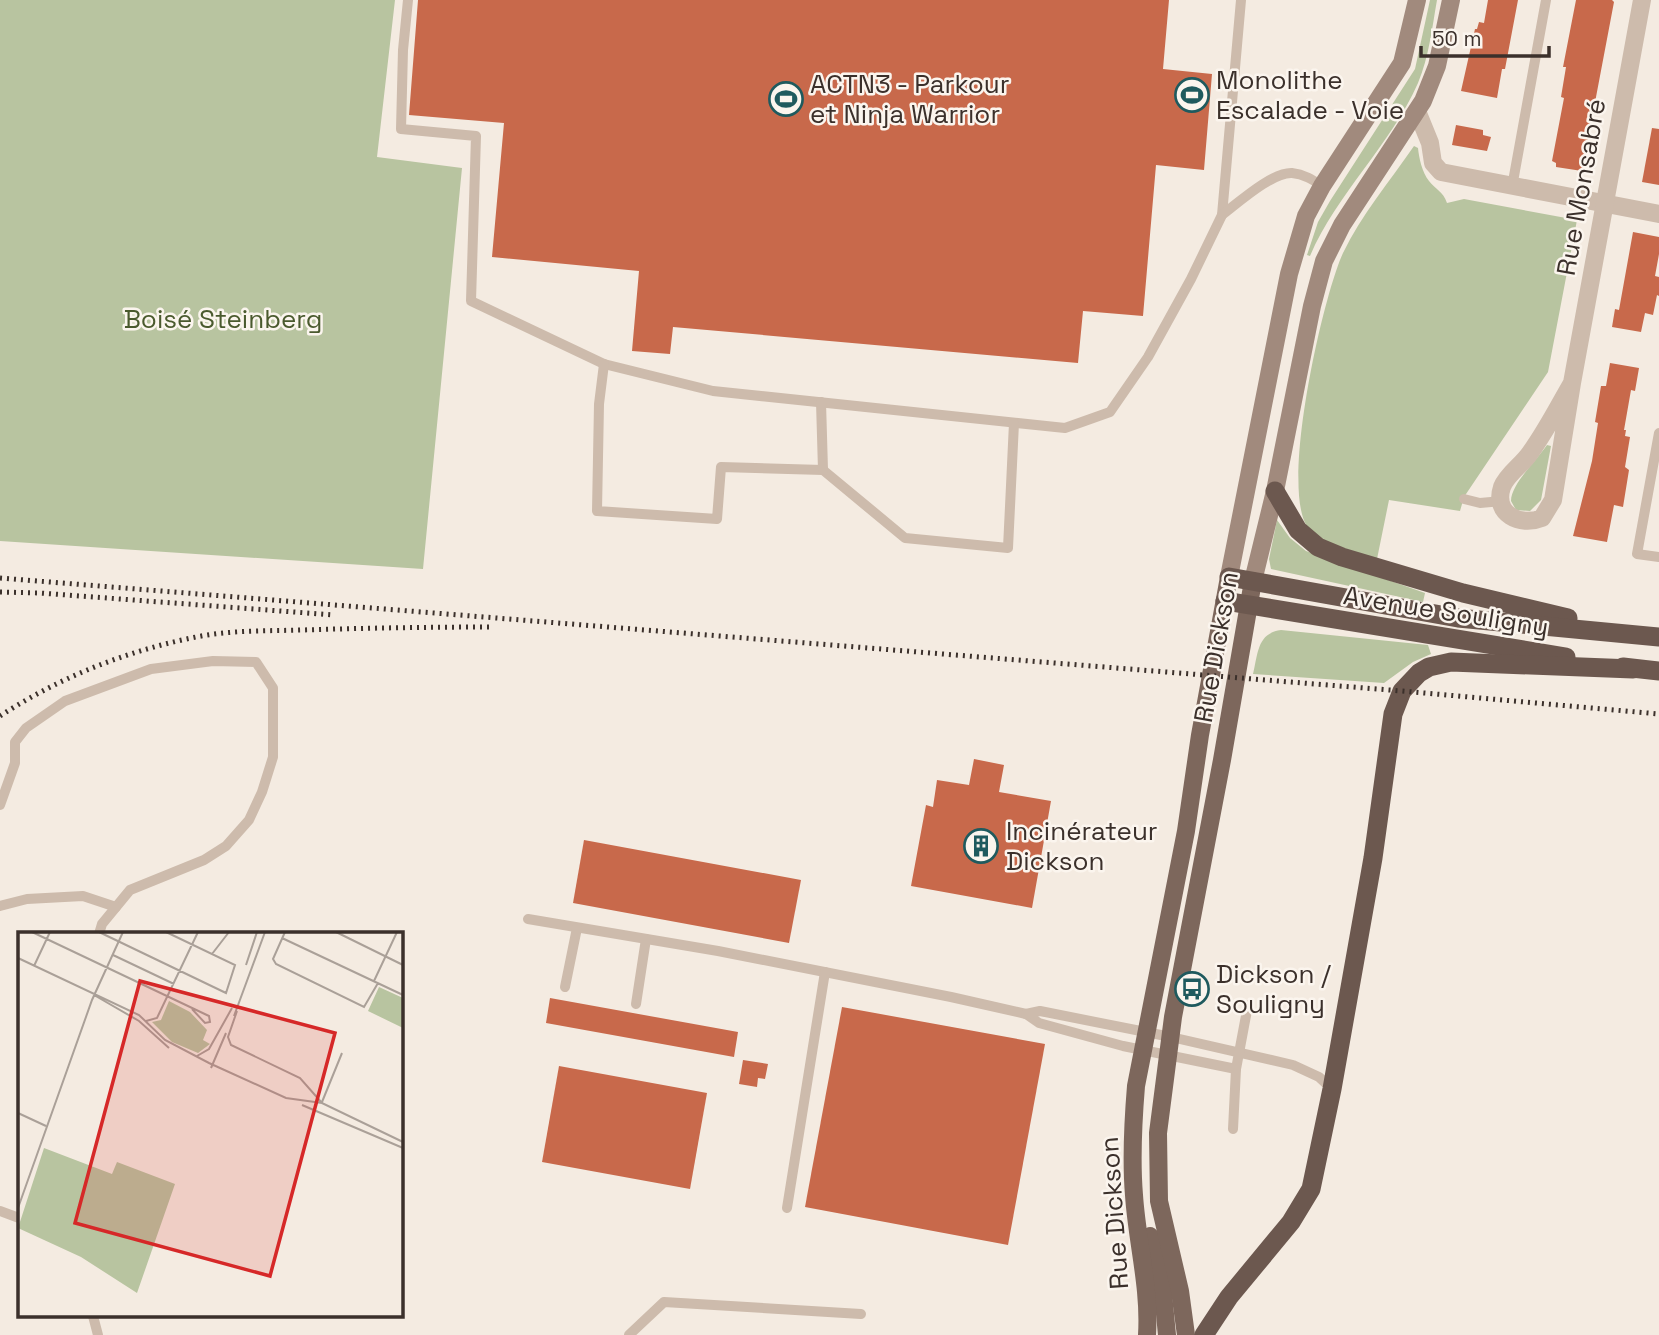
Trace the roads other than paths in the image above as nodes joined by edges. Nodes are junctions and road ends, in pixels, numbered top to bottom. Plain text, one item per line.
1 (408, 0) edge
2 (1241, 0) edge
3 (1417, 0) edge
4 (1451, 0) edge
5 (1546, 0) edge
6 (1643, 0) edge
7 (1418, 111) junction
8 (1322, 186) junction
9 (1513, 187) junction
10 (1605, 204) junction
11 (1659, 214) edge
12 (1222, 215) junction
13 (604, 364) junction
14 (1572, 383) junction
15 (821, 402) junction
16 (1014, 423) junction
17 (1659, 433) edge
18 (822, 470) junction
19 (1275, 491) junction
20 (1464, 499) dead end
21 (1502, 501) junction
22 (1659, 557) edge
23 (1229, 577) junction
24 (1253, 581) junction
25 (1225, 601) junction
26 (1249, 605) junction
27 (1651, 637) edge
28 (1633, 669) junction
29 (1659, 671) edge
30 (0, 805) edge
31 (0, 906) edge
32 (116, 907) junction
33 (528, 919) dead end
34 (577, 928) junction
35 (100, 932) edge
36 (646, 939) junction
37 (825, 972) junction
38 (565, 987) dead end
39 (636, 1004) dead end
40 (1248, 1005) dead end
41 (1026, 1014) junction
42 (1145, 1041) junction
43 (1170, 1046) junction
44 (1238, 1052) junction
45 (1236, 1069) junction
46 (1332, 1089) junction
47 (1233, 1129) dead end
48 (1133, 1168) junction
49 (787, 1208) dead end
50 (0, 1210) edge
51 (18, 1218) edge
52 (861, 1314) dead end
53 (94, 1318) edge
54 (98, 1335) edge
55 (628, 1335) edge
56 (1147, 1335) edge
57 (1167, 1335) edge
58 (1186, 1335) edge
59 (1204, 1335) edge

1 - 13 lane
2 - 12 lane
3 - 8 main road, Rue Dickson
4 - 7 main road, Rue Dickson
5 - 9 lane
6 - 10 street, Rue Monsabré
7 - 9 street
7 - 19 main road, Rue Dickson
8 - 12 lane
8 - 23 main road, Rue Dickson
9 - 10 street
10 - 11 street
10 - 14 street, Rue Monsabré
12 - 16 lane
13 - 15 lane
13 - 18 lane
14 - 21 street, Rue Monsabré
14 - 21 street, Rue Monsabré
15 - 16 lane
15 - 18 lane
16 - 18 lane
17 - 22 lane
19 - 24 main road, Rue Dickson
19 - 27 highway
20 - 21 lane
23 - 24 highway, Avenue Souligny
23 - 25 main road, Rue Dickson
24 - 26 main road, Rue Dickson
24 - 27 highway, Avenue Souligny
25 - 26 highway, Avenue Souligny
25 - 42 main road, Rue Dickson
26 - 28 highway, Avenue Souligny
26 - 43 main road, Rue Dickson
28 - 29 highway, Avenue Souligny
28 - 46 highway
30 - 32 lane
31 - 32 lane
32 - 35 lane
33 - 34 lane
34 - 36 lane
34 - 38 lane
36 - 37 lane
36 - 39 lane
37 - 41 lane
37 - 49 lane
40 - 44 lane
41 - 42 lane
41 - 42 lane
42 - 43 lane
42 - 43 lane
42 - 48 main road, Rue Dickson
43 - 44 lane
43 - 45 lane
43 - 58 main road, Rue Dickson
44 - 45 lane
44 - 46 lane
45 - 47 lane
46 - 59 highway
48 - 56 main road, Rue Dickson
48 - 57 main road
50 - 51 lane
52 - 55 lane
53 - 54 lane

